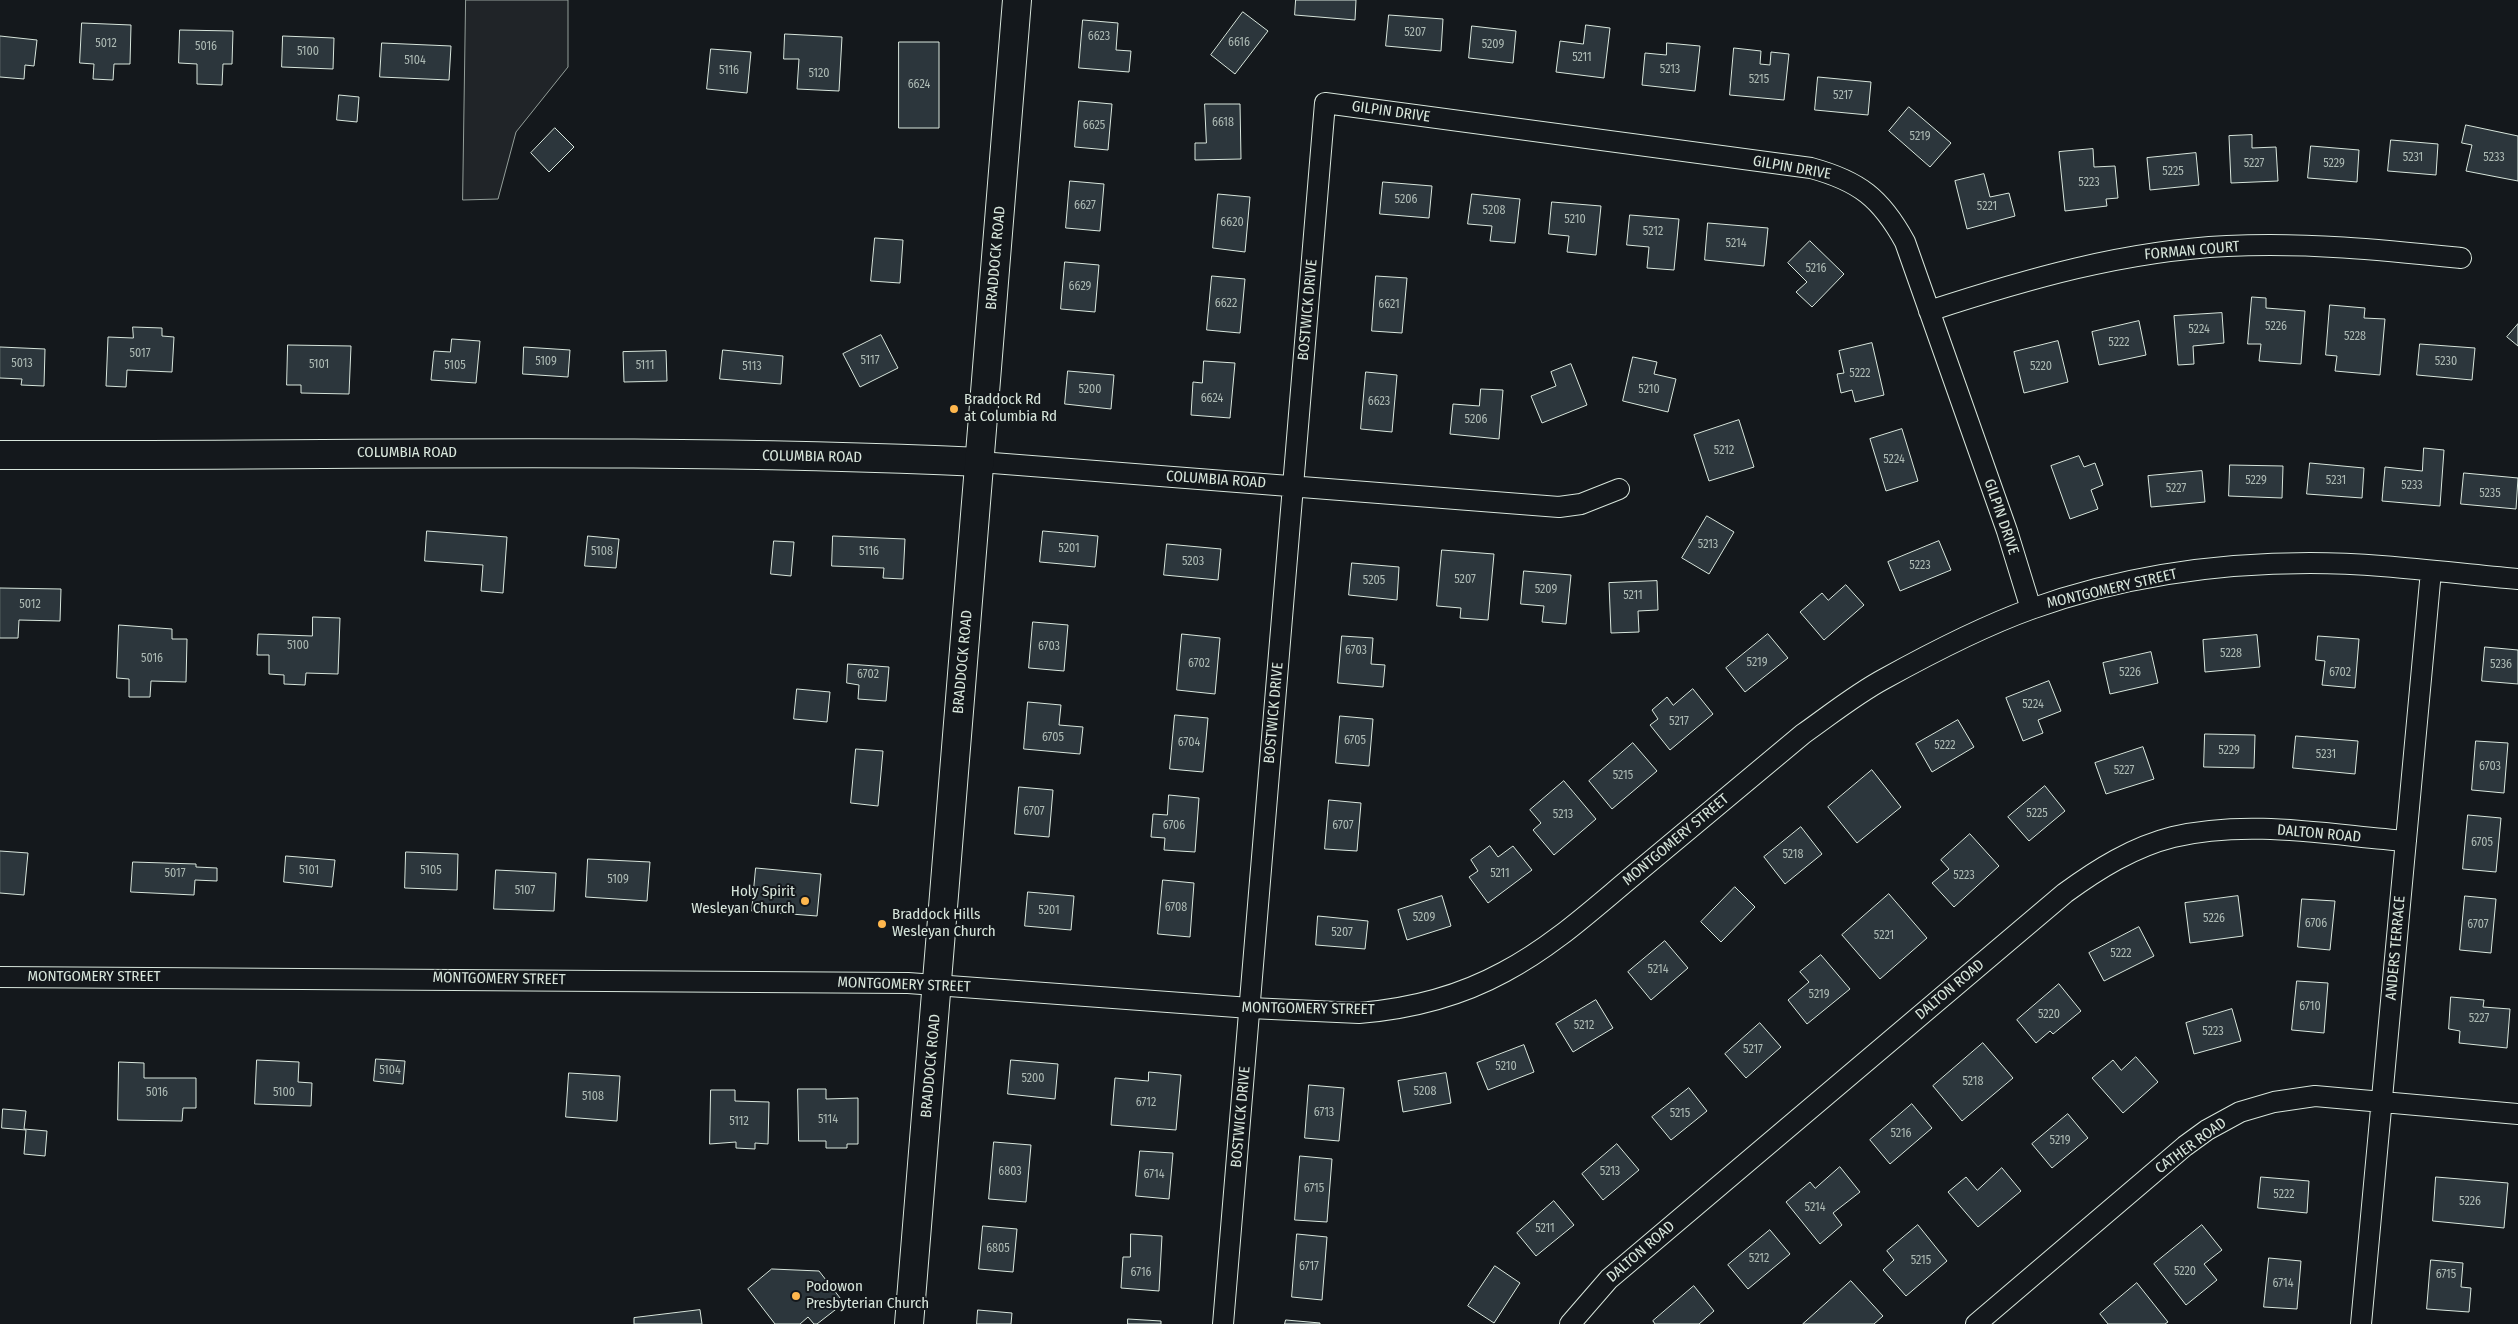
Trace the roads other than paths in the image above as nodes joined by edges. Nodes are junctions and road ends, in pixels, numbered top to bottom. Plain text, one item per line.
1 (1017, 0) edge
2 (1325, 103) joint
3 (2461, 258) dead end
4 (1929, 311) junction
5 (0, 455) edge
6 (980, 462) junction
7 (1293, 485) junction
8 (1619, 488) dead end
9 (2431, 571) junction
10 (2518, 579) edge
11 (2031, 609) junction
12 (2406, 841) junction
13 (0, 977) edge
14 (937, 984) junction
15 (1250, 1008) junction
16 (2382, 1102) junction
17 (2518, 1114) edge
18 (909, 1324) edge
19 (1223, 1324) edge
20 (1570, 1324) edge
21 (1976, 1324) edge
22 (2361, 1324) edge

1 - 6 main road, BRADDOCK ROAD
2 - 4 street, GILPIN DRIVE
2 - 7 street, BOSTWICK DRIVE
3 - 4 street, FORMAN COURT
4 - 11 street, GILPIN DRIVE
5 - 6 main road, COLUMBIA ROAD
6 - 7 street, COLUMBIA ROAD
6 - 14 main road, BRADDOCK ROAD
7 - 8 street, COLUMBIA ROAD
7 - 15 street, BOSTWICK DRIVE
9 - 10 street, MONTGOMERY STREET
9 - 11 street, MONTGOMERY STREET
9 - 12 street, ANDERS TERRACE
11 - 15 street, MONTGOMERY STREET
12 - 16 street, ANDERS TERRACE
12 - 20 street, DALTON ROAD
13 - 14 street, MONTGOMERY STREET
14 - 15 street, MONTGOMERY STREET
14 - 18 main road, BRADDOCK ROAD
15 - 19 street, BOSTWICK DRIVE
16 - 17 street, CATHER ROAD
16 - 21 street, CATHER ROAD
16 - 22 street, ANDERS TERRACE

